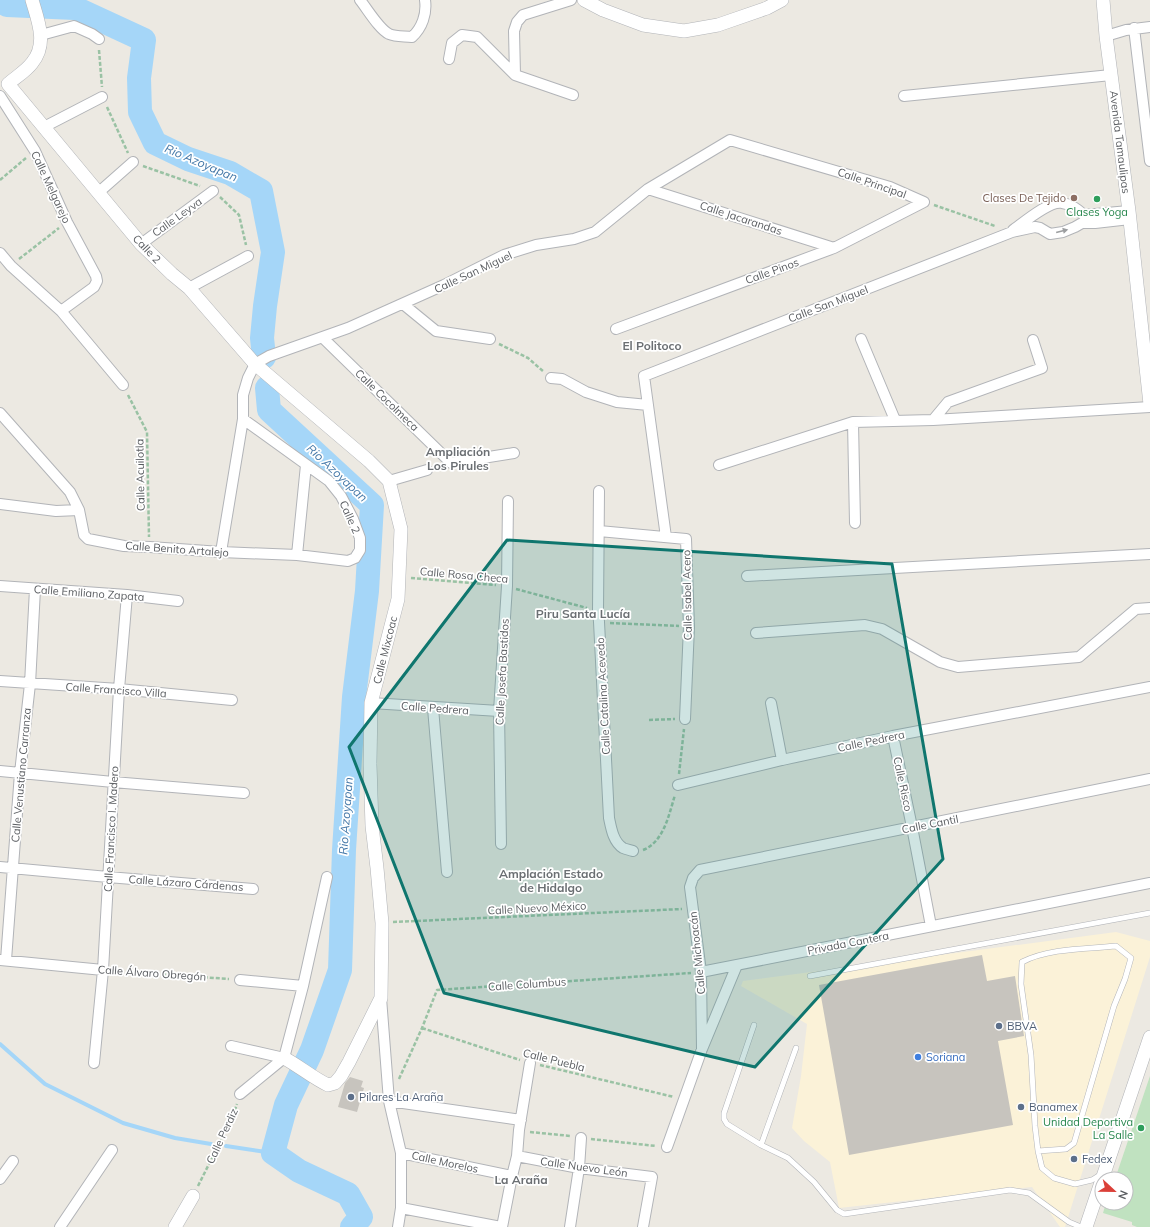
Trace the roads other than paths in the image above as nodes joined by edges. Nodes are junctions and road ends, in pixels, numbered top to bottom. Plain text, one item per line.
1 (32, 0) edge
2 (360, 0) edge
3 (571, 0) edge
4 (584, 0) edge
5 (782, 0) edge
6 (1103, 0) edge
7 (425, 4) edge
8 (1150, 27) edge
9 (1134, 28) junction
10 (40, 30) junction
11 (1106, 36) junction
12 (99, 39) road end
13 (449, 59) dead end
14 (515, 75) junction
15 (1111, 75) junction
16 (4, 87) edge
17 (573, 95) dead end
18 (0, 96) edge
19 (904, 96) dead end
20 (102, 97) road end
21 (44, 127) junction
22 (730, 140) joint
23 (1150, 161) edge
24 (133, 162) road end
25 (648, 189) junction
26 (213, 191) road end
27 (99, 192) junction
28 (924, 202) joint
29 (1041, 209) junction
30 (1129, 215) junction
31 (1083, 219) junction
32 (1040, 228) junction
33 (1012, 232) junction
34 (141, 244) junction
35 (834, 248) junction
36 (0, 253) edge
37 (248, 256) road end
38 (189, 288) junction
39 (403, 304) junction
40 (62, 311) junction
41 (616, 329) dead end
42 (322, 337) junction
43 (490, 339) road end
44 (861, 339) dead end
45 (1033, 340) dead end
46 (256, 364) junction
47 (551, 378) road end
48 (123, 385) road end
49 (1150, 404) edge
50 (648, 405) junction
51 (1150, 407) edge
52 (0, 413) edge
53 (243, 419) junction
54 (894, 420) junction
55 (933, 420) junction
56 (853, 422) junction
57 (514, 453) dead end
58 (306, 465) junction
59 (719, 465) dead end
60 (428, 470) dead end
61 (389, 481) junction
62 (599, 491) dead end
63 (508, 500) dead end
64 (0, 504) edge
65 (79, 510) junction
66 (855, 523) dead end
67 (599, 531) junction
68 (666, 537) junction
69 (221, 552) junction
70 (1150, 554) edge
71 (297, 555) junction
72 (348, 561) joint
73 (747, 576) dead end
74 (0, 586) edge
75 (35, 589) junction
76 (127, 596) junction
77 (178, 601) dead end
78 (1150, 608) edge
79 (756, 633) dead end
80 (0, 681) edge
81 (30, 684) junction
82 (1150, 687) edge
83 (119, 689) junction
84 (232, 700) dead end
85 (371, 703) junction
86 (771, 703) dead end
87 (433, 708) junction
88 (499, 712) junction
89 (685, 718) road end
90 (893, 736) junction
91 (782, 760) junction
92 (0, 771) edge
93 (20, 773) junction
94 (1150, 779) edge
95 (113, 782) junction
96 (678, 785) road end
97 (244, 793) dead end
98 (912, 827) junction
99 (501, 844) dead end
100 (633, 851) road end
101 (0, 867) edge
102 (710, 867) joint
103 (13, 868) junction
104 (447, 872) dead end
105 (108, 877) junction
106 (327, 877) dead end
107 (1150, 883) edge
108 (253, 889) dead end
109 (1150, 913) edge
110 (931, 926) junction
111 (3, 960) edge
112 (737, 965) junction
113 (103, 970) junction
114 (701, 972) junction
115 (810, 976) dead end
116 (240, 980) road end
117 (303, 986) junction
118 (381, 998) junction
119 (754, 1025) dead end
120 (1150, 1037) edge
121 (231, 1046) dead end
122 (702, 1048) junction
123 (796, 1048) dead end
124 (284, 1058) junction
125 (94, 1063) dead end
126 (530, 1063) road end
127 (240, 1094) road end
128 (390, 1101) junction
129 (521, 1120) junction
130 (580, 1138) dead end
131 (761, 1145) junction
132 (667, 1147) dead end
133 (112, 1150) dead end
134 (1038, 1151) junction
135 (401, 1153) junction
136 (517, 1156) junction
137 (13, 1161) dead end
138 (579, 1168) junction
139 (1104, 1171) edge
140 (512, 1176) junction
141 (0, 1179) edge
142 (1094, 1179) edge
143 (194, 1196) road end
144 (1094, 1202) edge
145 (401, 1208) junction
146 (60, 1227) edge
147 (175, 1227) edge
148 (398, 1227) edge
149 (501, 1227) edge
150 (570, 1227) edge
151 (643, 1227) edge
152 (1081, 1227) edge
153 (1086, 1227) edge

1 - 10 street
2 - 7 street
3 - 14 street
4 - 5 street
6 - 11 street, Avenida Tamaulipas
8 - 9 street
9 - 11 street
9 - 23 street
10 - 12 street
10 - 16 street
11 - 15 street, Avenida Tamaulipas
13 - 14 street
14 - 17 street
15 - 19 street
15 - 30 street, Avenida Tamaulipas
16 - 21 street, Calle 2
18 - 40 street, Calle Melgarejo
20 - 21 street
21 - 27 street, Calle 2
22 - 25 street, Calle San Miguel
22 - 28 street, Calle Principal
24 - 27 street
25 - 35 street, Calle Jacarandas
25 - 39 street, Calle San Miguel
26 - 34 street, Calle Leyva
27 - 34 street, Calle 2
28 - 35 street, Calle Pinos
29 - 31 street, Calle San Miguel
29 - 32 street
29 - 33 street, Calle San Miguel
30 - 31 street, Calle San Miguel
30 - 49 street, Avenida Tamaulipas
32 -> 31 street, Calle San Miguel
32 - 33 street, Calle San Miguel
33 - 50 street, Calle San Miguel
34 - 38 street, Calle 2
35 - 41 street, Calle Pinos
36 - 40 street
37 - 38 street
38 - 46 street, Calle 2
39 - 42 street, Calle San Miguel
39 - 43 street
40 - 48 street
42 - 46 street, Calle San Miguel
42 - 57 street, Calle Cocolmeca
44 - 54 street
45 - 55 street
46 - 53 street
46 - 61 street
47 - 50 street
50 - 68 street
51 - 55 street
52 - 65 street
53 - 58 street, Calle 2
53 - 69 street
54 - 55 street
54 - 56 street
56 - 59 street
56 - 66 street
58 - 71 street
58 - 72 street, Calle 2
60 - 61 street
61 - 85 street, Calle Mixcoac
62 - 67 street, Calle Catalina Acevedo
63 - 88 street, Calle Josefa Bastidos
64 - 65 street
65 - 69 street, Calle Benito Artalejo
67 - 68 street
67 - 100 street, Calle Catalina Acevedo
68 - 89 street, Calle Isabel Acero
69 - 71 street, Calle Benito Artalejo
70 - 73 street
71 - 72 street, Calle Benito Artalejo
74 - 75 street, Calle Emiliano Zapata
75 - 76 street, Calle Emiliano Zapata
75 - 81 street, Calle Venustiano Carranza
76 - 77 street, Calle Emiliano Zapata
76 - 83 street, Calle Francisco I. Madero
78 - 79 street
80 - 81 street, Calle Francisco Villa
81 - 83 street, Calle Francisco Villa
81 - 93 street, Calle Venustiano Carranza
82 - 90 street, Calle Pedrera
83 - 84 street, Calle Francisco Villa
83 - 95 street, Calle Francisco I. Madero
85 - 87 street, Calle Pedrera
85 - 118 street, Calle Mixcoac
86 - 91 street
87 - 88 street, Calle Pedrera
87 - 104 street
88 - 99 street, Calle Josefa Bastidos
90 - 91 street, Calle Pedrera
90 - 98 street, Calle Risco
91 - 96 street, Calle Pedrera
92 - 93 street
93 - 95 street
93 - 103 street, Calle Venustiano Carranza
94 - 98 street, Calle Cantil
95 - 97 street
95 - 105 street, Calle Francisco I. Madero
98 - 102 street, Calle Cantil
98 - 110 street, Calle Risco
101 - 103 street, Calle Lázaro Cárdenas
102 - 114 street, Calle Michoacán
103 - 105 street, Calle Lázaro Cárdenas
103 - 111 street, Calle Venustiano Carranza
105 - 108 street, Calle Lázaro Cárdenas
105 - 113 street, Calle Francisco I. Madero
106 - 117 street
107 - 110 street, Privada Cantera
109 - 115 lane
110 - 112 street, Privada Cantera
111 - 113 street, Calle Álvaro Obregón
112 - 114 street
112 - 122 street
113 - 125 street, Calle Francisco I. Madero
114 - 122 street, Calle Michoacán
116 - 117 street
117 - 124 street
118 - 124 street
118 - 128 street
119 - 131 lane
120 - 139 street
121 - 124 street
122 - 132 street
123 - 131 lane
124 - 127 street, Calle Perdiz
126 - 129 street
128 - 129 street
128 - 135 street
129 - 136 street
130 - 138 street
131 - 152 lane
133 - 146 street
134 - 134 lane
134 - 142 lane
135 - 140 street, Calle Morelos
135 - 145 street
136 - 138 street, Calle Nuevo León
136 - 140 street
137 - 141 street
138 - 150 street
138 - 151 street, Calle Nuevo León
140 - 149 street
143 - 147 street
144 - 153 street
145 - 148 street
145 - 149 street

